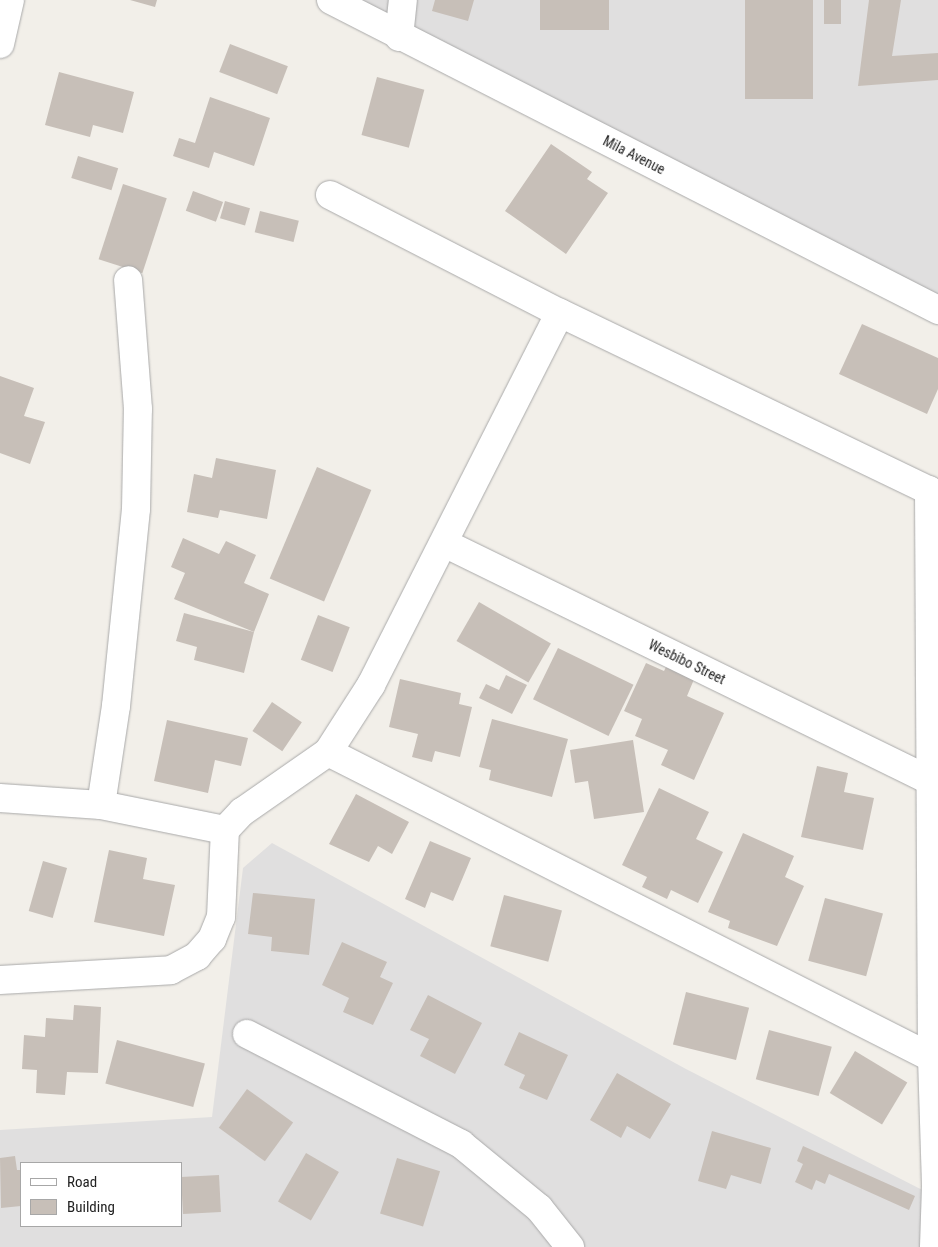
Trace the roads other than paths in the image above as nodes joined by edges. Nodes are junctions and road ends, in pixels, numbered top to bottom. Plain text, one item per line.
1 (10, 0) edge
2 (331, 0) edge
3 (403, 0) edge
4 (399, 37) junction
5 (0, 44) edge
6 (330, 195) dead end
7 (128, 280) dead end
8 (938, 310) edge
9 (560, 313) junction
10 (933, 493) edge
11 (444, 543) junction
12 (328, 752) junction
13 (929, 780) junction
14 (0, 798) edge
15 (100, 805) junction
16 (224, 830) junction
17 (934, 852) edge
18 (0, 980) edge
19 (247, 1034) dead end
20 (935, 1059) edge
21 (570, 1247) edge
22 (934, 1247) edge

1 - 5 street
2 - 4 street, Mila Avenue
3 - 4 street
4 - 8 street, Mila Avenue
6 - 9 street
7 - 15 street
9 - 10 street
9 - 11 street
10 - 13 street
11 - 12 street
11 - 13 street, Wesbibo Street
12 - 16 street
12 - 20 street
13 - 17 street
14 - 15 street
15 - 16 street
16 - 18 street
17 - 20 street
19 - 21 street
20 - 22 street

